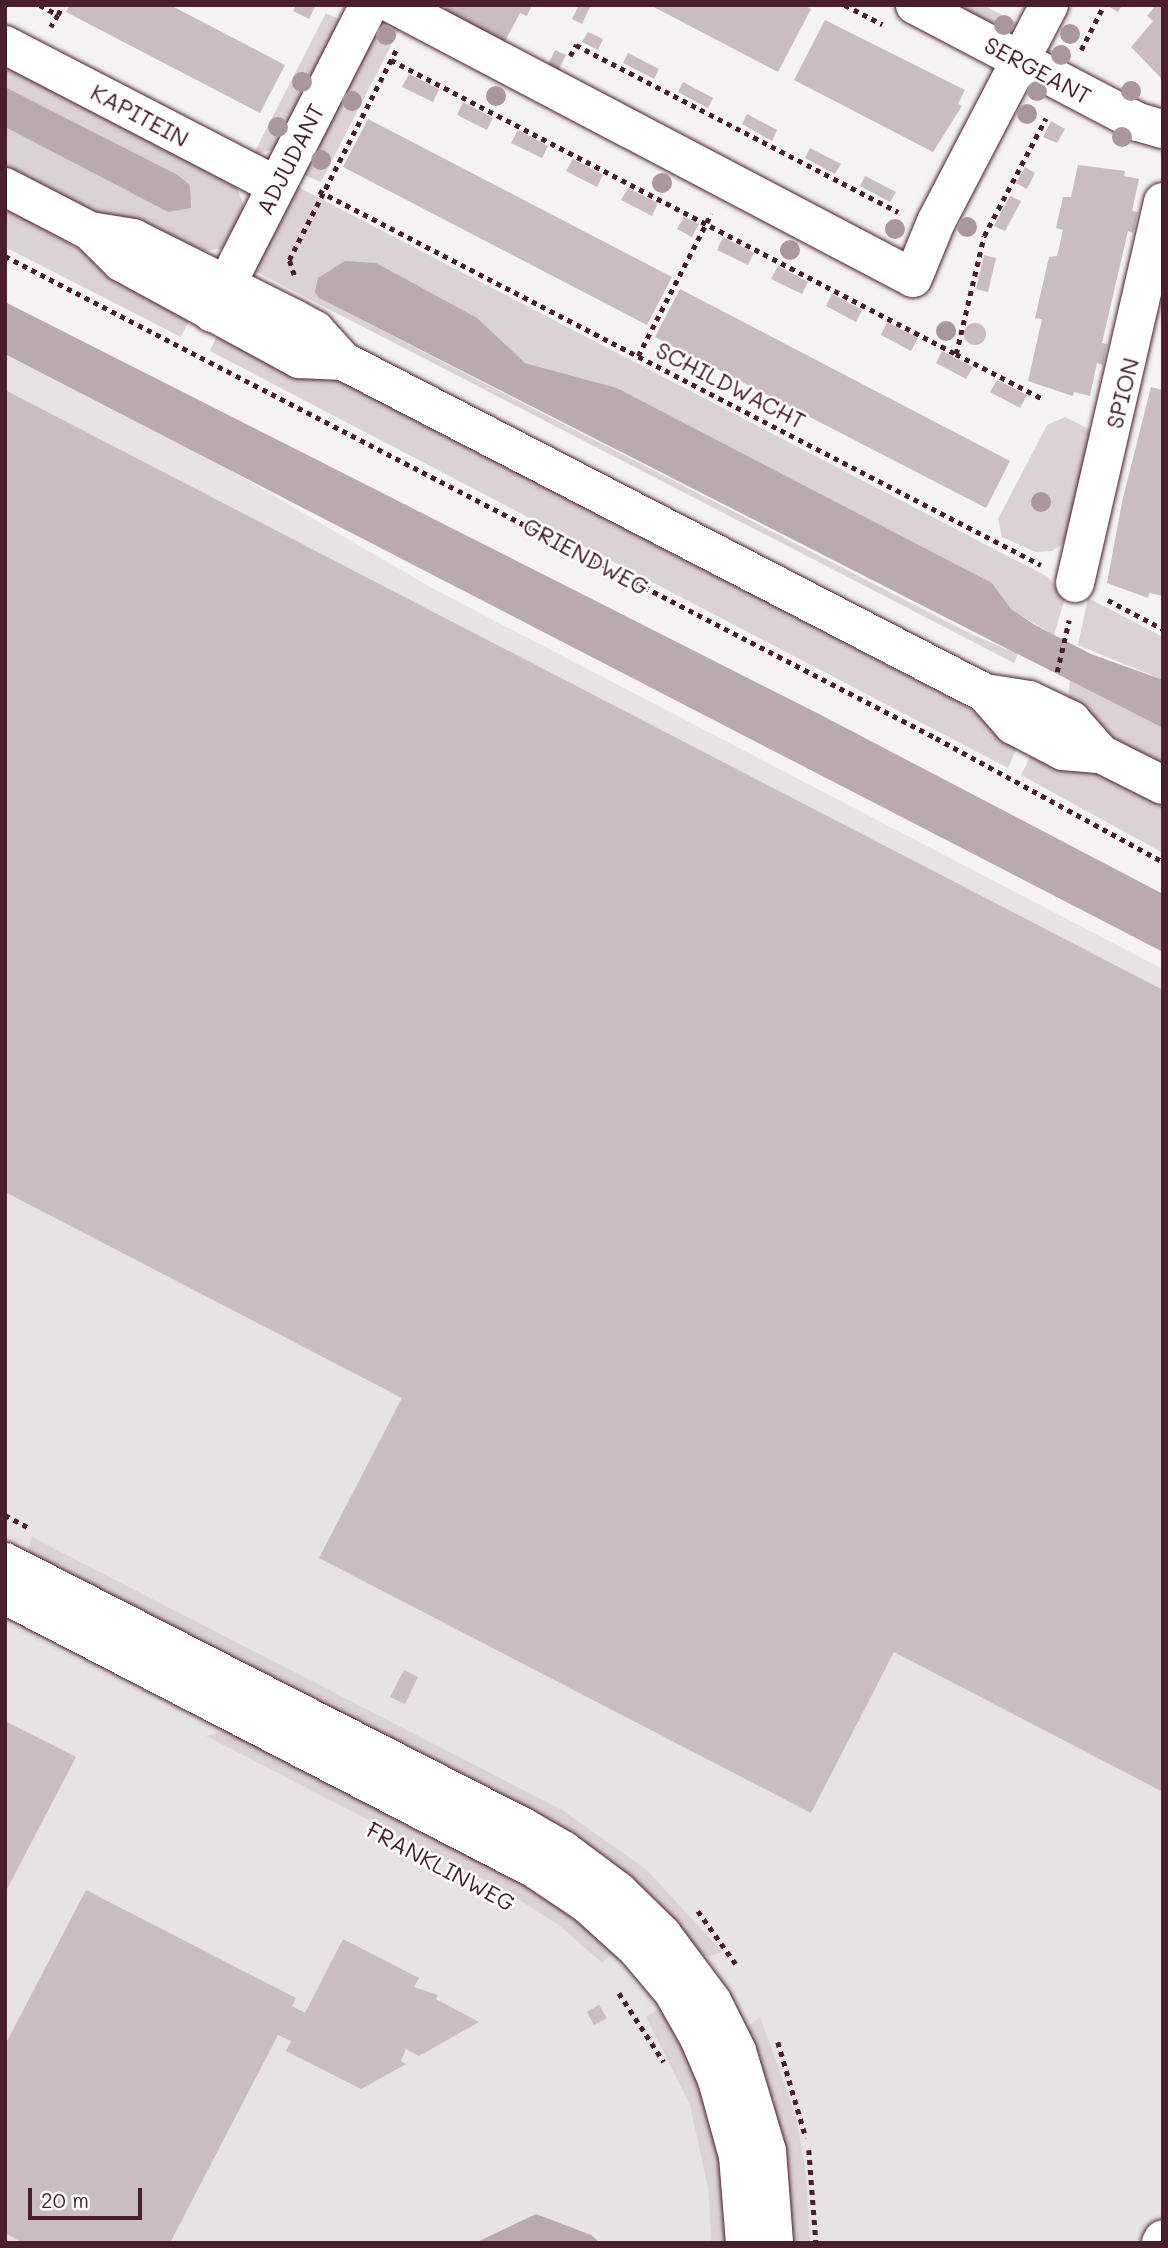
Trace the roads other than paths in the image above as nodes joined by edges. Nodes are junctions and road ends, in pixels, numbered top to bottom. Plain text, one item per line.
1 (915, 5) edge
2 (1049, 5) edge
3 (380, 8) edge
4 (5, 45) edge
5 (1020, 60) junction
6 (1163, 129) edge
7 (279, 179) junction
8 (5, 187) edge
9 (1163, 202) edge
10 (219, 298) junction
11 (1075, 583) road end
12 (1163, 785) edge
13 (5, 1562) edge
14 (5, 1595) edge
15 (195, 1677) junction
16 (745, 2243) edge
17 (774, 2243) edge

1 - 5 street, SERGEANT
2 - 5 street
3 - 5 street
3 - 7 street, ADJUDANT
4 - 7 street, KAPITEIN
5 - 6 street, SERGEANT
7 - 10 street, ADJUDANT
8 - 10 street
9 - 11 street, SPION
10 - 12 street
13 - 15 street, FRANKLINWEG
14 - 15 street, FRANKLINWEG
15 - 16 street, FRANKLINWEG
15 - 17 street, FRANKLINWEG

